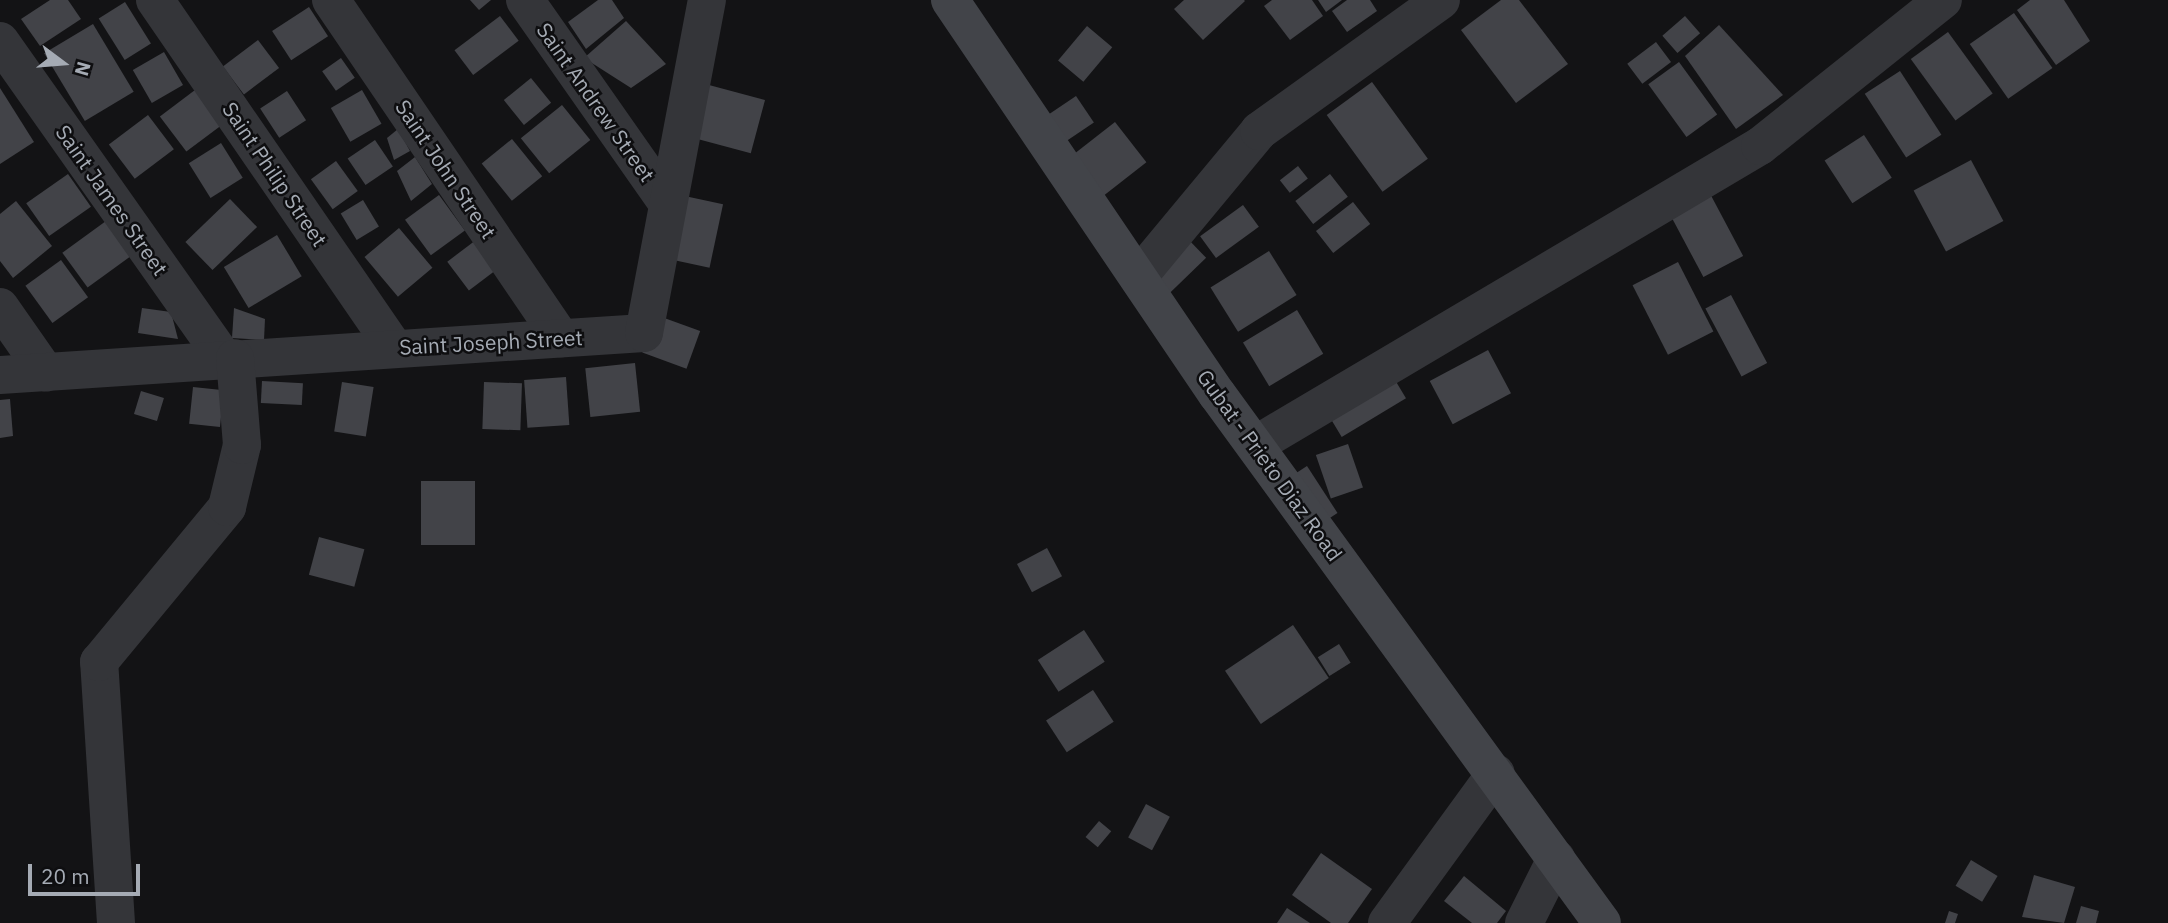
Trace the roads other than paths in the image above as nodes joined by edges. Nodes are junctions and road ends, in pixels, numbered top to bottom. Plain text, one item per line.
1 (155, 0) edge
2 (331, 0) edge
3 (525, 0) edge
4 (707, 0) edge
5 (950, 0) edge
6 (1441, 0) edge
7 (1943, 0) edge
8 (0, 41) edge
9 (668, 204) junction
10 (1138, 277) junction
11 (0, 307) edge
12 (561, 338) junction
13 (394, 348) junction
14 (230, 359) junction
15 (46, 373) junction
16 (0, 374) edge
17 (1255, 445) junction
18 (1496, 773) junction
19 (1556, 859) junction
20 (116, 923) edge
21 (1387, 923) edge
22 (1524, 923) edge
23 (1602, 923) edge

1 - 13 street, Saint Philip Street
2 - 12 street, Saint John Street
3 - 9 street, Saint Andrew Street
4 - 9 street, Saint Joseph Street
5 - 10 main road, Gubat - Prieto Diaz Road
6 - 10 street
7 - 17 street
8 - 14 street, Saint James Street
9 - 12 street, Saint Joseph Street
10 - 17 main road, Gubat - Prieto Diaz Road
11 - 15 street
12 - 13 street, Saint Joseph Street
13 - 14 street, Saint Joseph Street
14 - 15 street, Saint Joseph Street
14 - 20 street
15 - 16 street, Saint Joseph Street
17 - 18 main road, Gubat - Prieto Diaz Road
18 - 19 main road, Gubat - Prieto Diaz Road
18 - 21 street
19 - 22 street
19 - 23 main road, Gubat - Prieto Diaz Road

